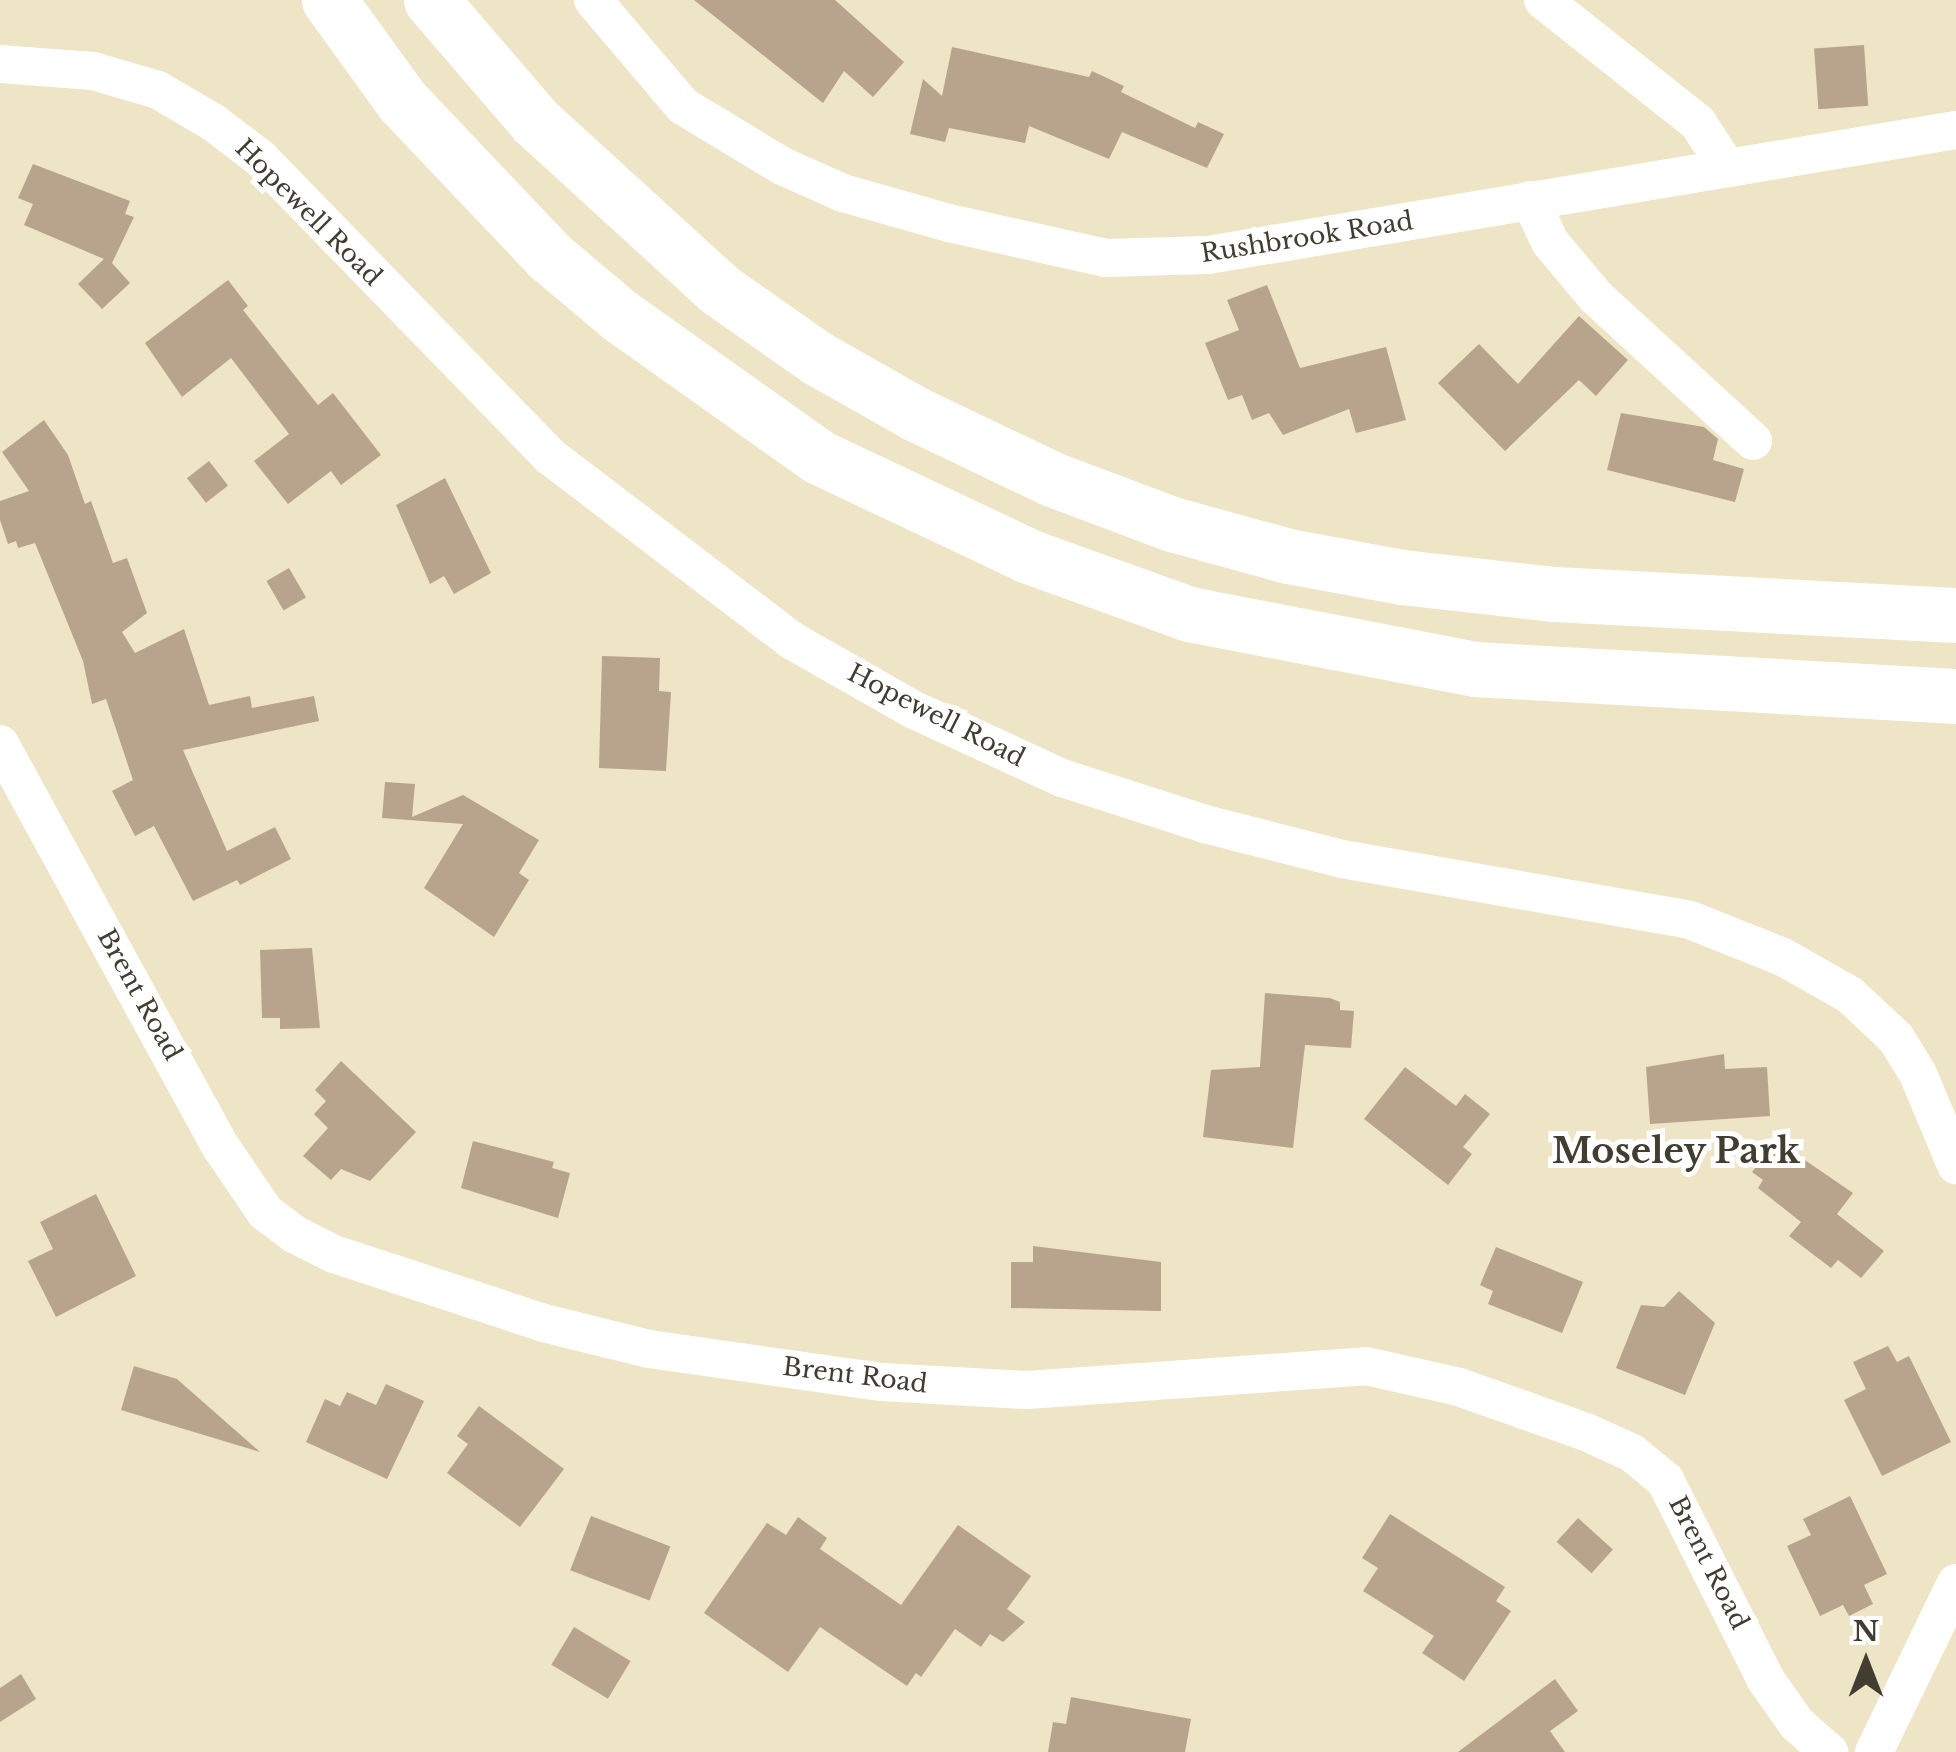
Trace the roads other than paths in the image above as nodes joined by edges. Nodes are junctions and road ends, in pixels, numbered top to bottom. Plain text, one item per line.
1 (328, 0) edge
2 (431, 0) edge
3 (593, 0) edge
4 (1542, 0) edge
5 (0, 64) edge
6 (1956, 130) edge
7 (1725, 165) junction
8 (1530, 200) junction
9 (1752, 441) dead end
10 (1956, 615) edge
11 (1854, 691) junction
12 (1956, 696) edge
13 (1956, 732) edge
14 (0, 744) edge
15 (1956, 1165) edge
16 (1956, 1583) edge
17 (1829, 1752) edge
18 (1874, 1752) edge

1 - 11 highway
2 - 10 highway
3 - 8 street, Rushbrook Road
4 - 7 street
5 - 15 street, Hopewell Road
6 - 7 street, Rushbrook Road
7 - 8 street, Rushbrook Road
8 - 9 street
11 - 12 highway
11 - 13 highway
14 - 17 street, Brent Road
16 - 18 street

